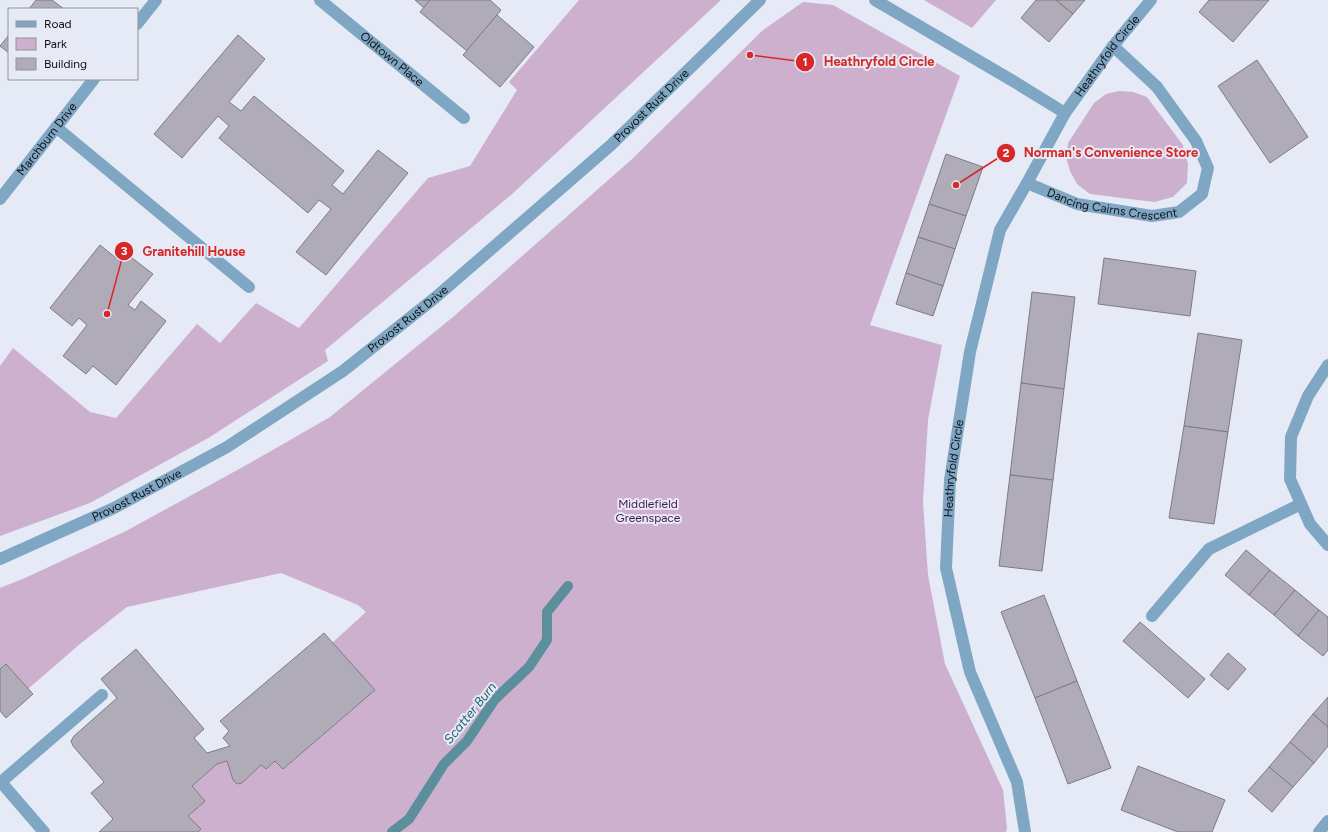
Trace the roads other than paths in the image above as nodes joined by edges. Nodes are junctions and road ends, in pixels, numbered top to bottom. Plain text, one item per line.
1 (156, 0) edge
2 (320, 0) edge
3 (760, 0) edge
4 (875, 0) edge
5 (1150, 0) edge
6 (138, 23) edge
7 (1113, 46) junction
8 (93, 80) edge
9 (1065, 113) junction
10 (464, 118) dead end
11 (56, 128) junction
12 (1027, 183) junction
13 (0, 199) edge
14 (249, 287) dead end
15 (1328, 365) edge
16 (1301, 504) junction
17 (1328, 545) edge
18 (0, 559) edge
19 (1152, 616) dead end
20 (102, 696) dead end
21 (0, 781) edge
22 (1328, 821) edge
23 (1026, 831) edge
24 (44, 832) edge
25 (1318, 832) edge

1 - 6 street
2 - 10 street, Oldtown Place
3 - 18 street, Provost Rust Drive
4 - 9 street
5 - 7 street, Heathryfold Circle
7 - 9 street, Heathryfold Circle
7 - 12 street, Dancing Cairns Crescent
8 - 11 street, Marchburn Drive
9 - 12 street, Heathryfold Circle
11 - 13 street, Marchburn Drive
11 - 14 street
12 - 23 street, Heathryfold Circle
15 - 16 street
16 - 17 street
16 - 19 street
20 - 21 street
21 - 24 street
22 - 25 street

